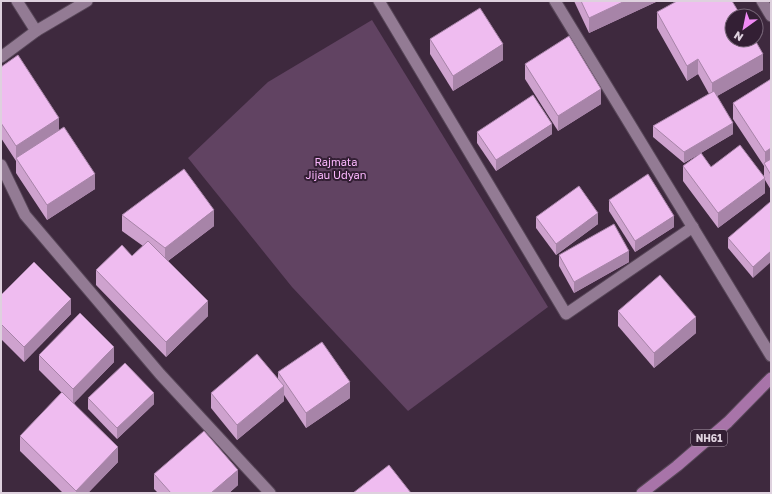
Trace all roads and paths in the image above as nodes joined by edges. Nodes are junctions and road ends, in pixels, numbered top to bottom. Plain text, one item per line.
1 (17, 1) edge
2 (87, 1) edge
3 (379, 1) edge
4 (555, 1) edge
5 (762, 1) edge
6 (771, 16) edge
7 (36, 31) junction
8 (1, 57) edge
9 (1, 165) edge
10 (693, 227) junction
11 (771, 356) edge
12 (771, 378) edge
13 (270, 493) edge
14 (642, 493) edge

1 - 7 street
2 - 7 street
3 - 10 street
4 - 10 street
5 - 6 street
7 - 8 street
9 - 13 street
10 - 11 street
12 - 14 highway, NH61

